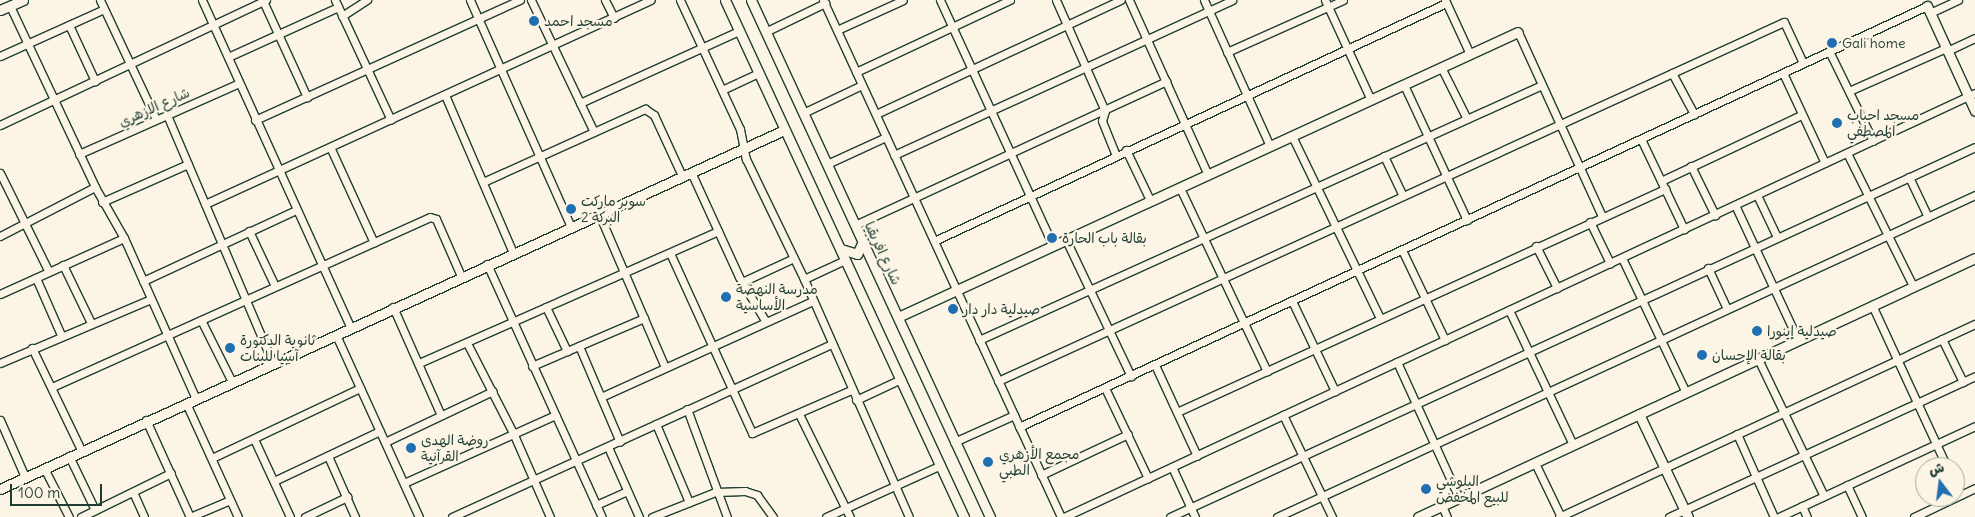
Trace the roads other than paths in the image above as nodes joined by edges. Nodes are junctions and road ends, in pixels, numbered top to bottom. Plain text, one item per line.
1 (23, 0) edge
2 (100, 0) edge
3 (202, 0) edge
4 (367, 0) edge
5 (470, 0) edge
6 (520, 0) edge
7 (531, 0) edge
8 (605, 0) edge
9 (651, 0) edge
10 (680, 0) edge
11 (725, 0) edge
12 (751, 0) edge
13 (940, 0) edge
14 (1010, 0) edge
15 (1056, 0) edge
16 (1121, 0) edge
17 (1129, 0) edge
18 (1204, 0) edge
19 (1232, 0) edge
20 (1343, 0) edge
21 (1958, 0) edge
22 (265, 1) edge
23 (899, 1) edge
24 (1445, 1) edge
25 (824, 2) edge
26 (1327, 3) edge
27 (336, 4) edge
28 (3, 7) edge
29 (104, 9) junction
30 (1928, 10) junction
31 (1209, 11) junction
32 (342, 16) junction
33 (614, 18) junction
34 (478, 19) junction
35 (214, 24) junction
36 (69, 25) junction
37 (1067, 25) junction
38 (952, 27) junction
39 (837, 30) junction
40 (739, 32) junction
41 (765, 32) junction
42 (1518, 32) joint
43 (279, 34) junction
44 (1975, 38) edge
45 (1147, 40) junction
46 (27, 44) junction
47 (552, 47) junction
48 (701, 48) junction
49 (1347, 48) junction
50 (1947, 49) junction
51 (1829, 51) junction
52 (1227, 52) junction
53 (1470, 54) junction
54 (0, 56) edge
55 (228, 57) junction
56 (1803, 63) junction
57 (130, 64) junction
58 (1086, 68) junction
59 (1441, 68) junction
60 (368, 69) junction
61 (503, 69) junction
62 (972, 70) junction
63 (856, 72) junction
64 (758, 73) junction
65 (1672, 73) junction
66 (1783, 73) junction
67 (94, 81) junction
68 (1166, 81) junction
69 (239, 83) junction
70 (862, 85) junction
71 (1404, 85) junction
72 (1542, 85) junction
73 (722, 90) junction
74 (1849, 91) junction
75 (445, 95) junction
76 (1246, 95) junction
77 (1972, 95) edge
78 (307, 97) junction
79 (54, 100) junction
80 (1371, 100) junction
81 (580, 103) junction
82 (991, 111) junction
83 (1105, 111) junction
84 (1975, 112) edge
85 (803, 113) junction
86 (167, 114) junction
87 (876, 114) junction
88 (1694, 114) junction
89 (1801, 114) junction
90 (156, 119) junction
91 (1467, 119) junction
92 (255, 120) junction
93 (391, 120) junction
94 (1184, 124) junction
95 (0, 125) edge
96 (1560, 125) junction
97 (784, 130) junction
98 (594, 132) junction
99 (1292, 136) junction
100 (1428, 136) junction
101 (886, 137) junction
102 (1641, 138) junction
103 (1874, 141) junction
104 (1270, 146) junction
105 (1975, 146) edge
106 (330, 149) junction
107 (743, 149) junction
108 (1126, 150) junction
109 (1010, 153) junction
110 (1847, 153) junction
111 (79, 154) junction
112 (542, 155) junction
113 (1116, 155) junction
114 (894, 156) junction
115 (1384, 156) junction
116 (1825, 163) junction
117 (188, 164) junction
118 (827, 164) junction
119 (1691, 166) junction
120 (1580, 167) junction
121 (277, 171) junction
122 (0, 173) edge
123 (686, 174) junction
124 (1208, 175) junction
125 (1446, 177) junction
126 (1909, 177) junction
127 (1661, 181) junction
128 (482, 182) junction
129 (95, 187) junction
130 (1316, 187) junction
131 (1180, 188) junction
132 (1665, 189) junction
133 (1758, 195) junction
134 (1030, 196) junction
135 (1403, 196) junction
136 (1868, 196) junction
137 (1975, 196) edge
138 (914, 197) junction
139 (1150, 200) junction
140 (102, 202) junction
141 (205, 204) junction
142 (1735, 205) junction
143 (296, 210) junction
144 (599, 214) junction
145 (1715, 214) junction
146 (1602, 216) junction
147 (1928, 217) junction
148 (1466, 220) junction
149 (1590, 222) junction
150 (25, 224) junction
151 (855, 225) junction
152 (571, 227) junction
153 (1335, 227) junction
154 (1684, 229) junction
155 (718, 231) junction
156 (249, 232) junction
157 (1887, 235) junction
158 (0, 236) edge
159 (1776, 237) junction
160 (124, 238) junction
161 (1204, 238) junction
162 (1066, 240) junction
163 (863, 241) junction
164 (934, 241) junction
165 (374, 243) junction
166 (221, 245) junction
167 (1053, 246) junction
168 (1536, 246) junction
169 (1755, 247) junction
170 (840, 249) junction
171 (1402, 250) junction
172 (513, 253) junction
173 (670, 253) junction
174 (794, 258) junction
175 (1622, 258) junction
176 (1975, 258) edge
177 (845, 260) junction
178 (1610, 263) junction
179 (487, 264) junction
180 (63, 265) junction
181 (320, 265) junction
182 (1708, 268) junction
183 (1356, 271) junction
184 (49, 272) junction
185 (624, 274) junction
186 (461, 276) junction
187 (36, 278) junction
188 (1222, 278) junction
189 (804, 279) junction
190 (143, 281) junction
191 (742, 282) junction
192 (275, 286) junction
193 (1914, 286) junction
194 (1774, 287) junction
195 (1557, 288) junction
196 (956, 290) junction
197 (1089, 290) junction
198 (0, 294) edge
199 (1424, 298) junction
200 (151, 299) junction
201 (1642, 299) junction
202 (244, 300) junction
203 (812, 301) junction
204 (1292, 301) junction
205 (1872, 306) junction
206 (546, 307) junction
207 (393, 308) junction
208 (1727, 309) junction
209 (1509, 310) junction
210 (644, 318) junction
211 (898, 318) junction
212 (1380, 318) junction
213 (201, 320) junction
214 (512, 321) junction
215 (766, 322) junction
216 (91, 323) junction
217 (1244, 323) junction
218 (1975, 324) edge
219 (350, 328) junction
220 (1109, 330) junction
221 (61, 335) junction
222 (336, 335) junction
223 (167, 336) junction
224 (1942, 339) junction
225 (980, 340) junction
226 (1445, 340) junction
227 (1660, 340) junction
228 (1798, 340) junction
229 (467, 343) junction
230 (832, 344) junction
231 (579, 346) junction
232 (711, 346) junction
233 (32, 348) junction
234 (1315, 348) junction
235 (566, 351) junction
236 (1529, 351) junction
237 (1758, 359) junction
238 (1899, 361) junction
239 (1397, 362) junction
240 (0, 363) edge
241 (419, 363) junction
242 (273, 364) junction
243 (1155, 365) junction
244 (532, 366) junction
245 (665, 366) junction
246 (1267, 371) junction
247 (1131, 376) junction
248 (1975, 376) edge
249 (901, 378) junction
250 (998, 381) junction
251 (232, 382) junction
252 (1963, 382) junction
253 (52, 387) junction
254 (360, 388) junction
255 (1105, 388) junction
256 (731, 389) junction
257 (851, 390) junction
258 (493, 391) junction
259 (1335, 391) junction
260 (1547, 392) junction
261 (1686, 392) junction
262 (601, 397) junction
263 (196, 399) junction
264 (856, 400) junction
265 (186, 403) junction
266 (1416, 403) junction
267 (1919, 404) junction
268 (687, 409) junction
269 (1177, 412) junction
270 (1784, 413) junction
271 (440, 414) junction
272 (799, 414) junction
273 (1639, 414) junction
274 (555, 415) junction
275 (1014, 415) junction
276 (1283, 415) junction
277 (0, 420) edge
278 (146, 420) junction
279 (656, 424) junction
280 (1975, 426) edge
281 (1020, 428) junction
282 (380, 431) junction
283 (1128, 434) junction
284 (1737, 434) junction
285 (514, 435) junction
286 (254, 439) junction
287 (385, 442) junction
288 (620, 442) junction
289 (954, 442) junction
290 (1435, 444) junction
291 (1936, 444) junction
292 (1573, 445) junction
293 (608, 448) junction
294 (81, 450) junction
295 (1805, 455) junction
296 (69, 456) junction
297 (328, 456) junction
298 (1197, 456) junction
299 (1303, 456) junction
300 (1942, 457) edge
301 (212, 458) junction
302 (577, 462) junction
303 (1535, 463) junction
304 (941, 465) junction
305 (1664, 466) junction
306 (1172, 467) junction
307 (44, 468) junction
308 (171, 473) junction
309 (1041, 475) junction
310 (25, 477) junction
311 (1756, 477) junction
312 (1148, 478) junction
313 (274, 481) junction
314 (534, 481) junction
315 (404, 483) junction
316 (1847, 485) junction
317 (896, 486) junction
318 (0, 489) edge
319 (628, 491) junction
320 (132, 492) junction
321 (715, 492) junction
322 (1322, 496) junction
323 (1824, 496) junction
324 (347, 497) junction
325 (1460, 498) junction
326 (230, 500) junction
327 (689, 502) junction
328 (596, 505) junction
329 (1442, 506) junction
330 (1802, 506) junction
331 (1936, 507) edge
332 (845, 508) junction
333 (1191, 508) junction
334 (95, 510) junction
335 (469, 514) edge
336 (1686, 514) edge
337 (418, 515) edge
338 (69, 517) edge
339 (80, 517) edge
340 (144, 517) edge
341 (190, 517) edge
342 (238, 517) edge
343 (290, 517) edge
344 (305, 517) edge
345 (355, 517) edge
346 (409, 517) edge
347 (452, 517) edge
348 (550, 517) edge
349 (602, 517) edge
350 (639, 517) edge
351 (652, 517) edge
352 (727, 517) edge
353 (773, 517) edge
354 (826, 517) edge
355 (850, 517) edge
356 (909, 517) edge
357 (964, 517) edge
358 (990, 517) edge
359 (1060, 517) edge
360 (1064, 517) edge
361 (1170, 517) edge
362 (1195, 517) edge
363 (1277, 517) edge
364 (1332, 517) edge
365 (1418, 517) edge
366 (1447, 517) edge
367 (1561, 517) edge
368 (1669, 517) edge
369 (1774, 517) edge
370 (1779, 517) edge
371 (1807, 517) edge
372 (1862, 517) edge
373 (1914, 517) edge

1 - 28 street
2 - 29 street
3 - 35 street
4 - 32 street
5 - 34 street
6 - 34 street
7 - 47 street
8 - 33 street
9 - 33 street
10 - 48 street
11 - 40 street
12 - 41 street, شارع افريقيا
13 - 38 street
14 - 38 street
15 - 37 street
16 - 37 street
17 - 45 street
18 - 31 street
19 - 31 street
20 - 26 street
21 - 30 street
22 - 35 street
22 - 43 street
23 - 39 street
24 - 49 street
24 - 53 street
25 - 39 street
25 - 41 street
26 - 49 street
26 - 52 street
27 - 32 street
27 - 43 street
28 - 46 street
29 - 36 street
29 - 57 street
30 - 50 street
30 - 51 street
31 - 45 street
31 - 52 street
32 - 60 street
33 - 47 street
34 - 60 street
34 - 61 street
35 - 55 street
35 - 57 street
36 - 46 street
36 - 67 street
37 - 58 street
37 - 62 street
38 - 62 street
38 - 63 street
39 - 63 street
40 - 48 street
40 - 64 street
41 - 85 street, شارع افريقيا
42 - 53 street
42 - 72 street
43 - 55 street
43 - 78 street
44 - 50 street
45 - 58 street
45 - 68 street
46 - 54 street
46 - 79 street
47 - 61 street
47 - 81 street
48 - 73 street
48 - 81 street
49 - 76 street
49 - 80 street
50 - 74 street
50 - 77 street
51 - 56 street
51 - 74 street
52 - 76 street
53 - 59 street
55 - 69 street
56 - 65 street
56 - 66 street
57 - 67 street
57 - 90 street
58 - 82 street
58 - 83 street
59 - 71 street
59 - 91 street
60 - 78 street
60 - 93 street
61 - 75 street
61 - 112 street
62 - 82 street
62 - 87 street
63 - 70 street
64 - 73 street
64 - 97 street
65 - 88 street
65 - 96 street
66 - 88 street
66 - 89 street
67 - 79 street
68 - 83 street
68 - 94 street
69 - 86 street, شارع الازهري
69 - 92 street
70 - 85 street
70 - 87 street
71 - 80 street
71 - 100 street
72 - 91 street
72 - 96 street
73 - 107 street
74 - 103 street
75 - 93 street
75 - 128 street
76 - 94 street
76 - 104 street
77 - 84 street
77 - 103 street
78 - 92 street
79 - 95 street
79 - 111 street
80 - 99 street
81 - 98 street
82 - 109 street
82 - 114 street
83 - 109 street
83 - 113 street
85 - 118 street, شارع افريقيا
86 - 90 street, شارع الازهري
86 - 117 street
87 - 101 street
88 - 102 street
89 - 116 street
89 - 119 street
90 - 111 street, شارع الازهري
91 - 100 street
92 - 121 street
93 - 106 street
94 - 108 street
94 - 124 street
96 - 120 street
96 - 125 street
97 - 107 street
97 - 170 street
98 - 112 street
98 - 123 street
99 - 104 street
99 - 130 street
100 - 115 street
100 - 125 street
101 - 114 street
101 - 118 street
102 - 120 street
102 - 127 street
103 - 110 street
104 - 124 street
105 - 126 street
106 - 121 street
106 - 165 street
107 - 123 street
107 - 174 street
108 - 113 street
108 - 139 street
109 - 134 street
109 - 138 street
110 - 116 street
110 - 136 street
111 - 129 street
112 - 128 street
112 - 152 street
113 - 134 street
114 - 138 street
115 - 130 street
115 - 135 street
116 - 133 street
117 - 140 street
117 - 141 street
118 - 151 street, شارع افريقيا
119 - 127 street
119 - 145 street
120 - 146 street
120 - 148 street
121 - 141 street
121 - 143 street
122 - 150 street
123 - 144 street
123 - 155 street
124 - 131 street
125 - 135 street
125 - 148 street
126 - 136 street
126 - 147 street
127 - 132 street
128 - 172 street
129 - 140 street
129 - 150 street
130 - 153 street
130 - 161 street
131 - 139 street
131 - 161 street
132 - 146 street
132 - 154 street
133 - 142 street
133 - 159 street
134 - 164 street
134 - 167 street
135 - 153 street
136 - 157 street
136 - 159 street
137 - 147 street
138 - 151 street
138 - 164 street
139 - 162 street
140 - 160 street
141 - 166 street
142 - 145 street
142 - 169 street
143 - 156 street
143 - 181 street
144 - 152 street
144 - 185 street
145 - 154 street
146 - 149 street
147 - 157 street
148 - 171 street
149 - 168 street
149 - 178 street
150 - 158 street
150 - 184 street
151 - 163 street, شارع افريقيا
152 - 172 street
153 - 183 street
153 - 188 street
154 - 175 street
155 - 173 street
155 - 191 street
156 - 166 street
156 - 192 street
157 - 193 street
157 - 194 street
159 - 169 street
160 - 180 street
160 - 190 street
161 - 188 street
161 - 197 street
162 - 167 street
162 - 197 street
163 - 170 street
163 - 211 street, شارع افريقيا
164 - 196 street
165 - 181 street
165 - 186 street
166 - 190 street
166 - 202 street
167 - 196 street
168 - 195 street
168 - 199 street
169 - 182 street
169 - 194 street
170 - 177 street
171 - 183 street
171 - 199 street
172 - 179 street
173 - 185 street
173 - 232 street
174 - 189 street
174 - 191 street
175 - 178 street
175 - 201 street
176 - 193 street
177 - 189 street
177 - 249 street
178 - 195 street
179 - 186 street
179 - 214 street
180 - 184 street
180 - 216 street
181 - 192 street
181 - 219 street
182 - 201 street
182 - 208 street
183 - 204 street
183 - 212 street
184 - 187 street
185 - 206 street
185 - 210 street
186 - 207 street
187 - 198 street
187 - 221 street
188 - 217 street
188 - 220 street
189 - 203 street
190 - 200 street
191 - 215 street
192 - 202 street
193 - 205 street
194 - 208 street
194 - 228 street
195 - 209 street
196 - 211 street
196 - 225 street
197 - 220 street
197 - 225 street
199 - 212 street
199 - 226 street
200 - 216 street
200 - 223 street
201 - 227 street
201 - 236 street
202 - 213 street
202 - 242 street
203 - 215 street
203 - 230 street
204 - 217 street
204 - 234 street
205 - 228 street
205 - 238 street
206 - 214 street
206 - 235 street
207 - 219 street
207 - 241 street
208 - 227 street
209 - 226 street
209 - 236 street
210 - 231 street
210 - 245 street
211 - 289 street, شارع افريقيا
212 - 234 street
213 - 223 street
213 - 251 street
214 - 229 street
214 - 244 street
215 - 232 street
216 - 221 street
217 - 243 street
217 - 246 street
218 - 224 street
219 - 222 street
220 - 247 street
220 - 250 street
221 - 233 street
222 - 242 street
222 - 254 street
223 - 253 street
223 - 263 street
224 - 238 street
224 - 252 street
225 - 250 street
226 - 239 street
227 - 260 street
227 - 261 street
228 - 237 street
229 - 241 street
229 - 258 street
230 - 256 street
230 - 257 street
231 - 235 street
231 - 262 street
232 - 245 street
232 - 256 street
233 - 240 street
233 - 253 street
234 - 246 street
234 - 259 street
235 - 244 street
236 - 260 street
236 - 266 street
237 - 261 street
237 - 270 street
238 - 267 street
238 - 270 street
239 - 259 street
239 - 266 street
241 - 271 street
242 - 251 street
243 - 247 street
243 - 269 street
244 - 274 street
245 - 262 street
246 - 269 street
247 - 255 street
248 - 252 street
249 - 264 street
249 - 304 street
250 - 275 street
251 - 263 street
252 - 267 street
253 - 294 street
254 - 282 street
254 - 286 street
255 - 281 street
255 - 283 street
256 - 268 street
256 - 272 street
257 - 264 street
257 - 272 street
258 - 271 street
258 - 285 street
259 - 276 street
260 - 290 street
260 - 292 street
261 - 273 street
262 - 288 street
263 - 265 street
264 - 317 street
265 - 278 street
265 - 301 street
266 - 290 street
266 - 299 street
267 - 291 street
267 - 295 street
268 - 279 street
268 - 321 street
269 - 298 street
270 - 284 street
270 - 295 street
271 - 287 street
272 - 332 street
273 - 292 street
273 - 305 street
274 - 285 street
274 - 302 street
275 - 281 street
275 - 289 street
276 - 298 street
276 - 299 street
277 - 310 street
278 - 294 street
278 - 308 street
279 - 288 street
279 - 327 street
280 - 291 street
281 - 309 street
282 - 287 street
282 - 297 street
283 - 309 street
283 - 312 street
284 - 305 street
284 - 311 street
285 - 314 street
285 - 315 street
286 - 301 street
286 - 313 street
287 - 315 street
288 - 293 street
289 - 358 street, شارع افريقيا
290 - 322 street
290 - 325 street
291 - 300 street
291 - 316 street
292 - 303 street
293 - 302 street
293 - 319 street
294 - 296 street
295 - 311 street
295 - 323 street
296 - 307 street
296 - 334 street
297 - 313 street
297 - 324 street
298 - 306 street
299 - 322 street
299 - 333 street
301 - 326 street
302 - 314 street
302 - 328 street
303 - 325 street
303 - 367 street
304 - 317 street
304 - 357 street
305 - 336 street
305 - 367 street
306 - 312 street
306 - 333 street
307 - 310 street
307 - 338 street
308 - 320 street
308 - 341 street
309 - 359 street
310 - 318 street
311 - 336 street
311 - 369 street
312 - 360 street
313 - 343 street
314 - 335 street
314 - 348 street
315 - 337 street
316 - 323 street
316 - 372 street
317 - 332 street
317 - 356 street
319 - 328 street
319 - 350 street
320 - 334 street
320 - 340 street
321 - 327 street
321 - 352 street
321 - 353 street
322 - 363 street
322 - 364 street
323 - 330 street
324 - 344 street
324 - 345 street
325 - 329 street
326 - 341 street
326 - 342 street
327 - 351 street
328 - 349 street
329 - 365 street
329 - 366 street
330 - 370 street
330 - 371 street
331 - 373 street
332 - 354 street
332 - 355 street
333 - 361 street
333 - 362 street
334 - 339 street
335 - 347 street
336 - 368 street
337 - 346 street

